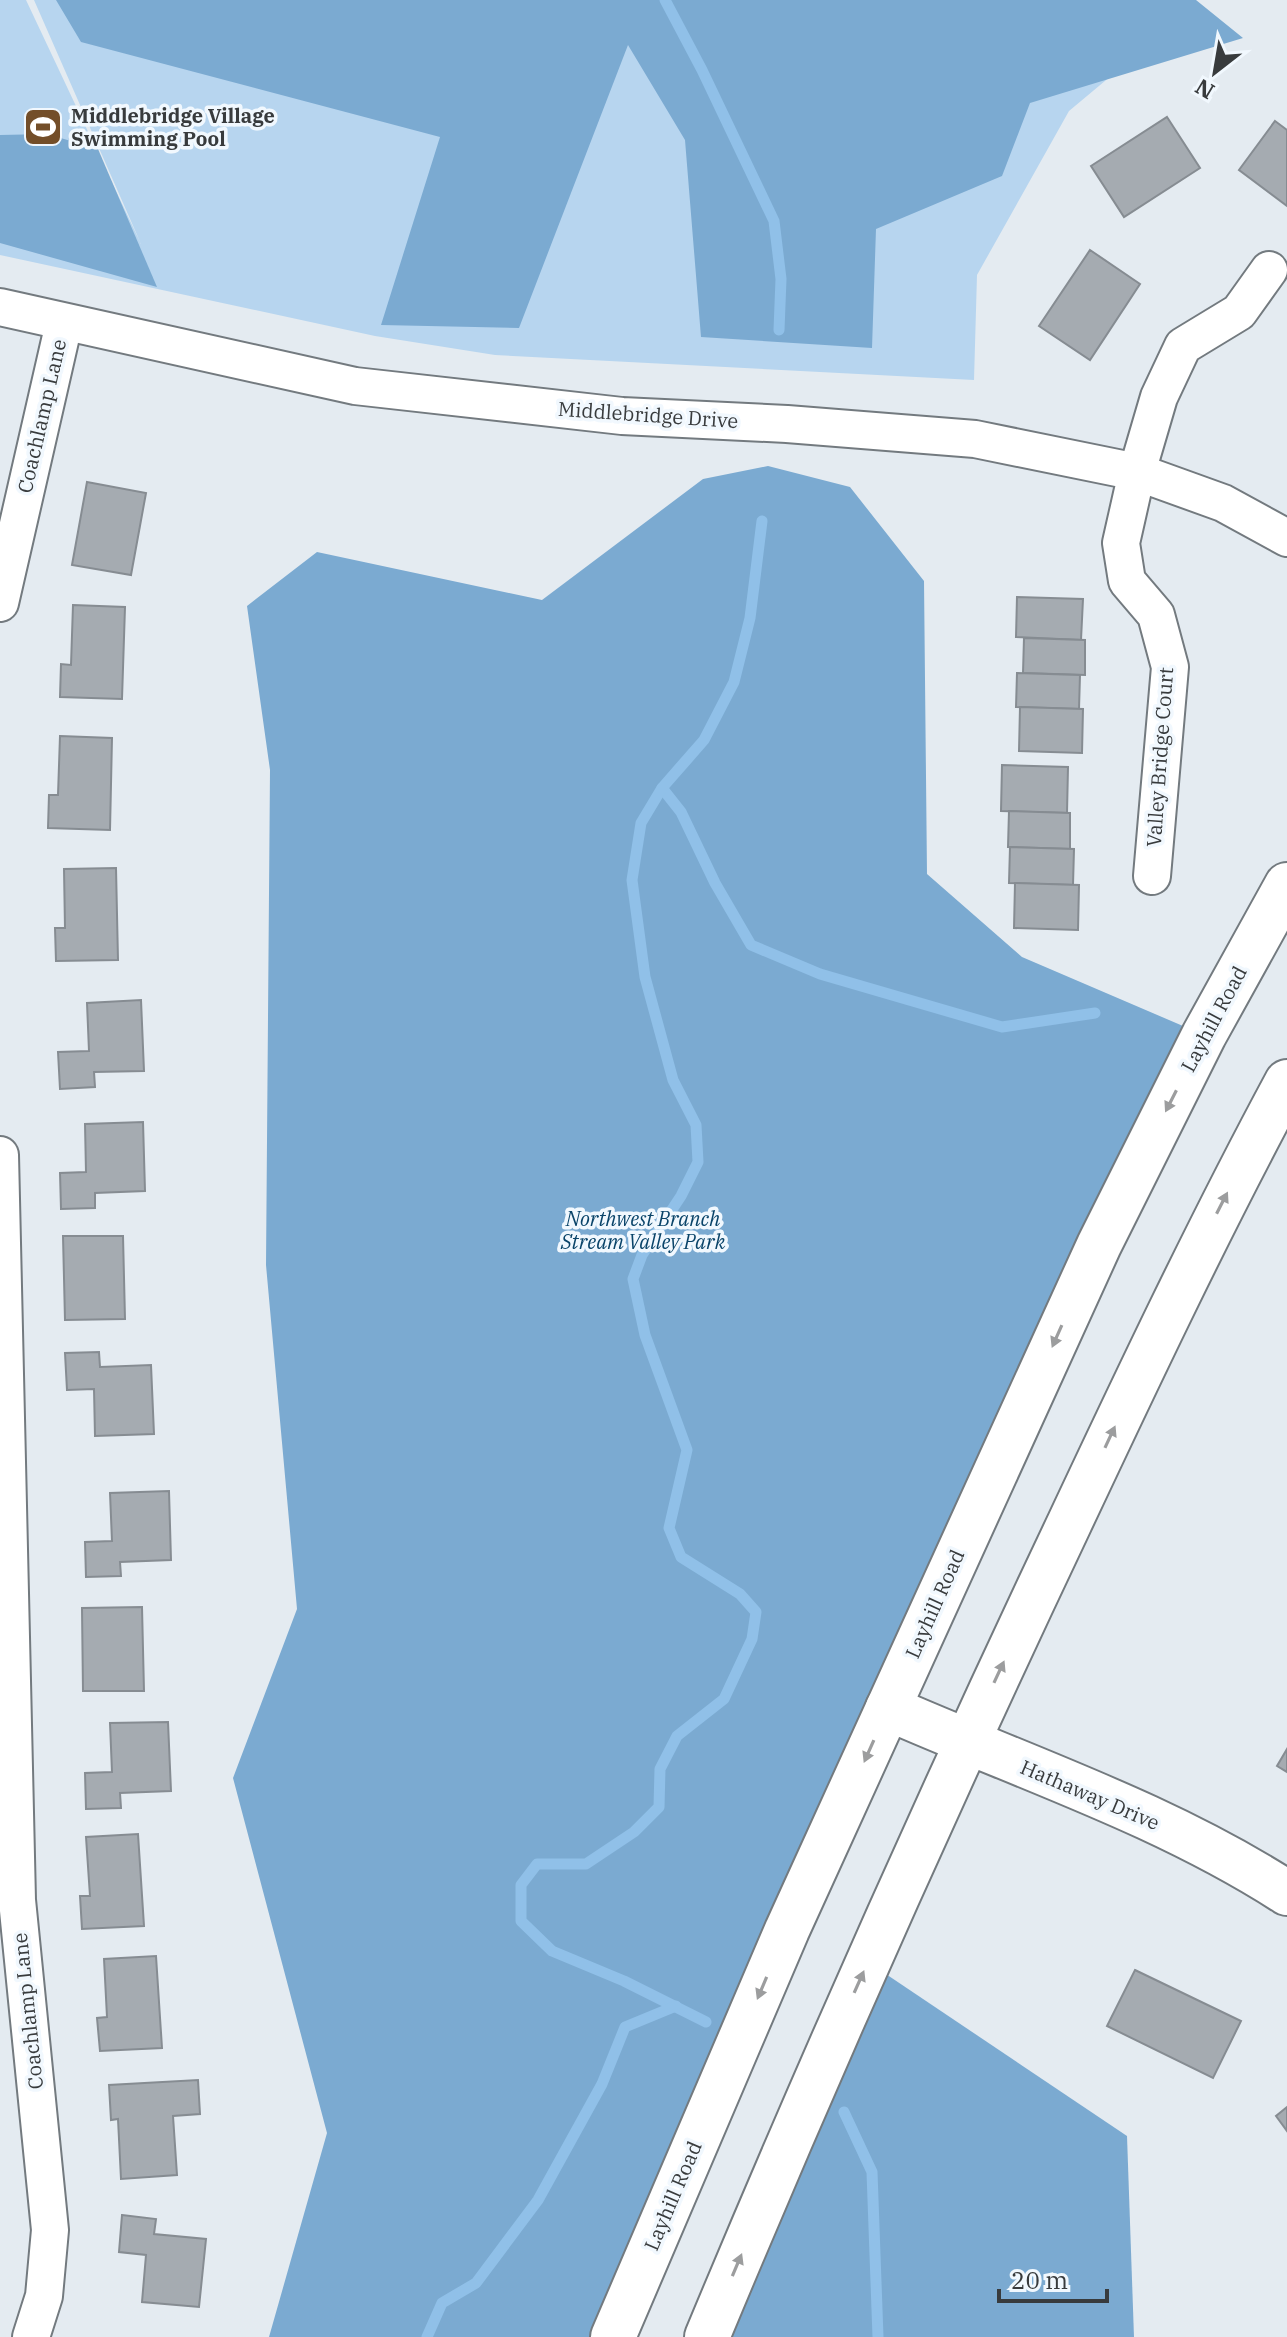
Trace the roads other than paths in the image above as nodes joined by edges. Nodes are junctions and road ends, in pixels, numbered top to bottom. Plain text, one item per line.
1 (1269, 270) dead end
2 (0, 307) edge
3 (64, 323) junction
4 (1137, 472) junction
5 (1287, 538) edge
6 (0, 603) edge
7 (1152, 876) dead end
8 (1287, 885) edge
9 (1287, 1082) edge
10 (0, 1155) edge
11 (4, 1530) edge
12 (888, 1708) junction
13 (966, 1743) junction
14 (1287, 1893) edge
15 (31, 2337) edge
16 (613, 2337) edge
17 (707, 2337) edge

1 - 4 street, Valley Bridge Court
2 - 3 street, Middlebridge Drive
3 - 4 street, Middlebridge Drive
3 - 6 street, Coachlamp Lane
4 - 5 street, Middlebridge Drive
4 - 7 street, Valley Bridge Court
8 -> 12 main road, Layhill Road
13 -> 9 main road
10 - 11 street, Coachlamp Lane
11 - 15 street, Coachlamp Lane
12 - 13 main road, Hathaway Drive
12 -> 16 main road, Layhill Road
13 - 14 main road, Hathaway Drive
17 -> 13 main road

